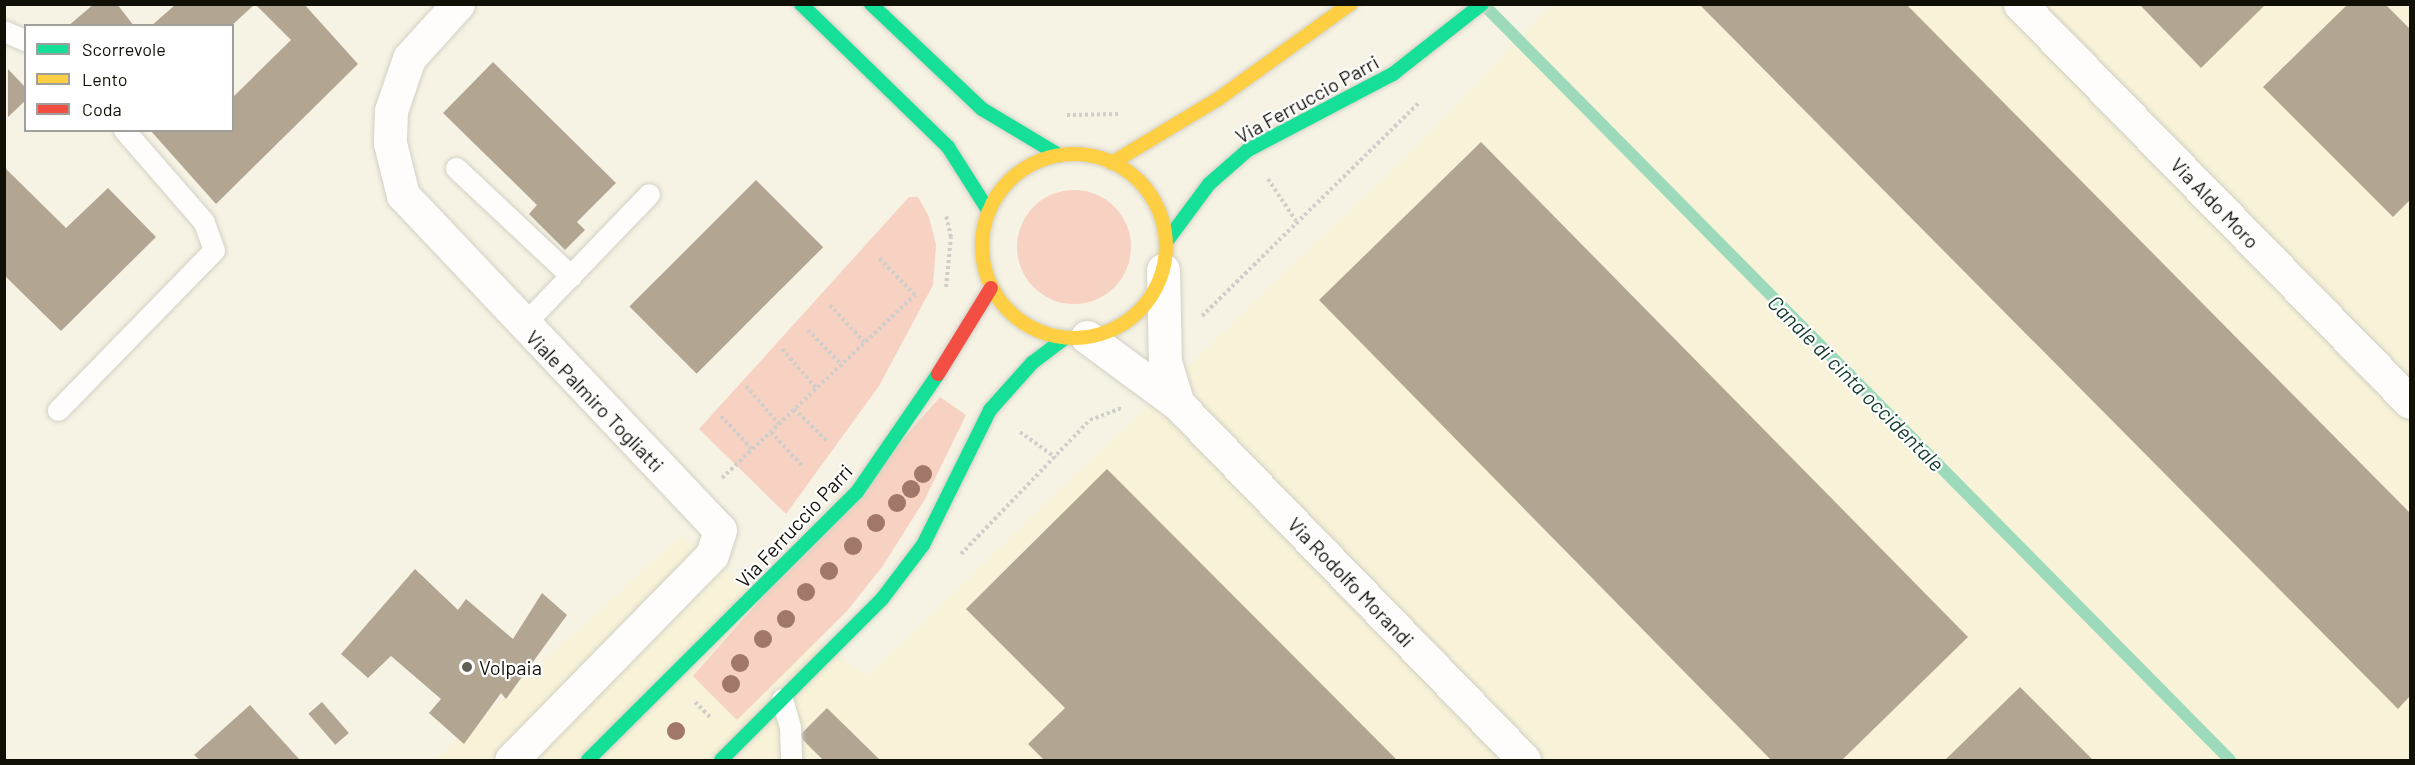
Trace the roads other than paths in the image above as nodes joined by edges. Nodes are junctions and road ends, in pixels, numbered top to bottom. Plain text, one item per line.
1 (458, 4) edge
2 (801, 4) edge
3 (872, 4) edge
4 (1350, 4) edge
5 (1482, 4) edge
6 (2020, 4) edge
7 (4, 31) edge
8 (24, 40) edge
9 (126, 132) edge
10 (1059, 155) junction
11 (1112, 163) junction
12 (456, 168) dead end
13 (649, 194) dead end
14 (988, 210) junction
15 (1165, 256) junction
16 (572, 276) junction
17 (991, 288) junction
18 (522, 326) junction
19 (1076, 338) junction
20 (2410, 402) edge
21 (1178, 404) junction
22 (58, 410) dead end
23 (782, 699) junction
24 (511, 760) edge
25 (588, 760) edge
26 (721, 760) edge
27 (791, 760) edge
28 (1524, 760) edge

1 - 18 street, Viale Palmiro Togliatti
2 - 14 main road
3 - 10 main road
4 - 11 main road
5 - 15 main road, Via Ferruccio Parri
6 - 20 street, Via Aldo Moro
7 - 8 lane
9 - 22 lane
10 - 11 main road
10 - 14 main road
11 - 15 main road
12 - 16 lane
13 - 16 lane
14 - 17 main road
15 - 19 main road, Via Ferruccio Parri
15 - 21 street, Via Rodolfo Morandi
16 - 18 lane
17 - 19 main road
17 - 25 main road, Via Ferruccio Parri
18 - 24 street, Viale Palmiro Togliatti
19 - 21 street, Via Rodolfo Morandi
19 - 23 main road, Via Ferruccio Parri
21 - 28 street, Via Rodolfo Morandi
23 - 26 main road, Via Ferruccio Parri
23 - 27 lane

